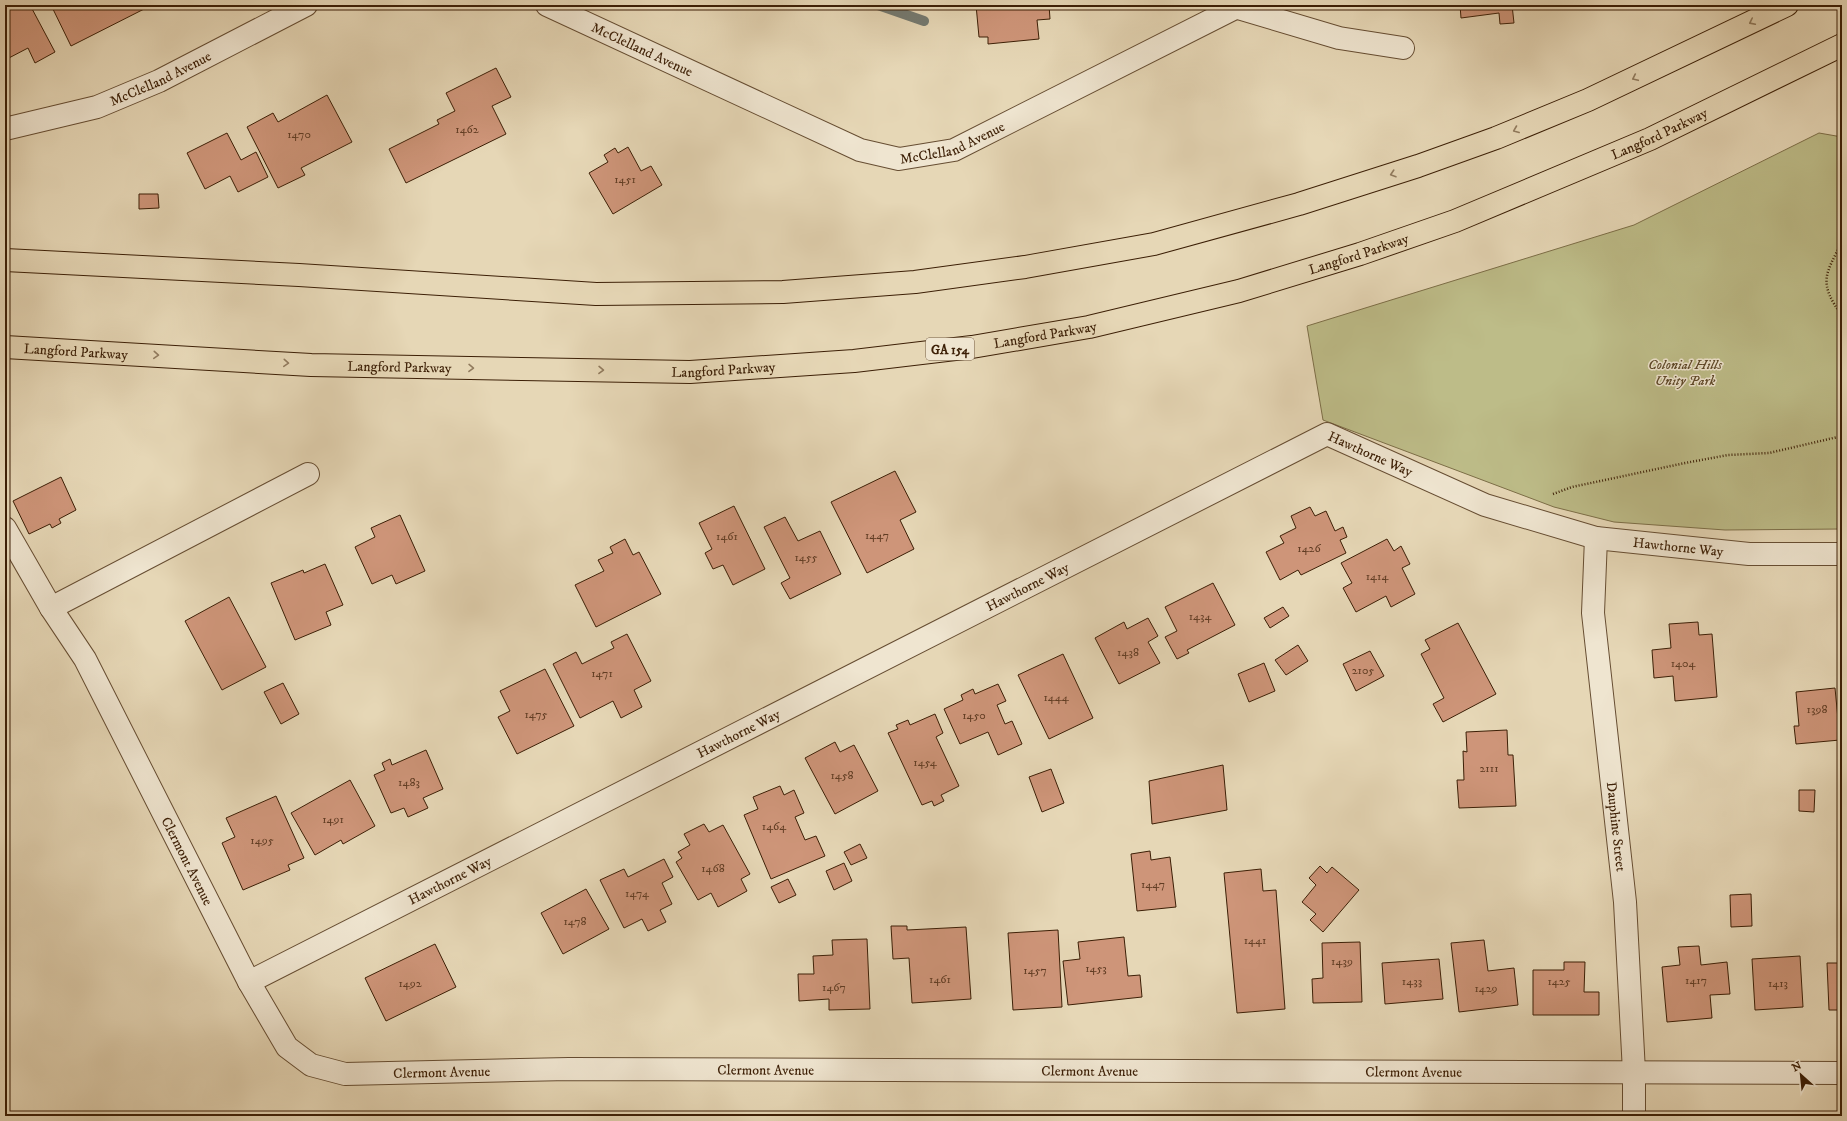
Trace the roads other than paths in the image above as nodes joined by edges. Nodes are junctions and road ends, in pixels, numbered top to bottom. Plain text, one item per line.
1 (306, 5) edge
2 (547, 5) edge
3 (1787, 5) edge
4 (1235, 6) edge
5 (1842, 45) edge
6 (1403, 48) dead end
7 (5, 129) edge
8 (5, 260) edge
9 (5, 347) edge
10 (308, 474) dead end
11 (5, 528) edge
12 (1596, 538) junction
13 (1842, 554) edge
14 (51, 608) junction
15 (249, 982) junction
16 (1634, 1072) junction
17 (1842, 1073) edge
18 (1634, 1116) edge

1 - 7 street, McClelland Avenue
2 - 4 street, McClelland Avenue
3 -> 8 highway
4 - 6 street
9 -> 5 highway, Langford Parkway / GA 154
10 - 14 street
11 - 14 street, Clermont Avenue
12 - 13 street, Hawthorne Way
12 - 15 street, Hawthorne Way
12 - 16 street, Dauphine Street
14 - 15 street, Clermont Avenue
15 - 16 street, Clermont Avenue
16 - 17 street, Clermont Avenue
16 - 18 street, Dauphine Street

